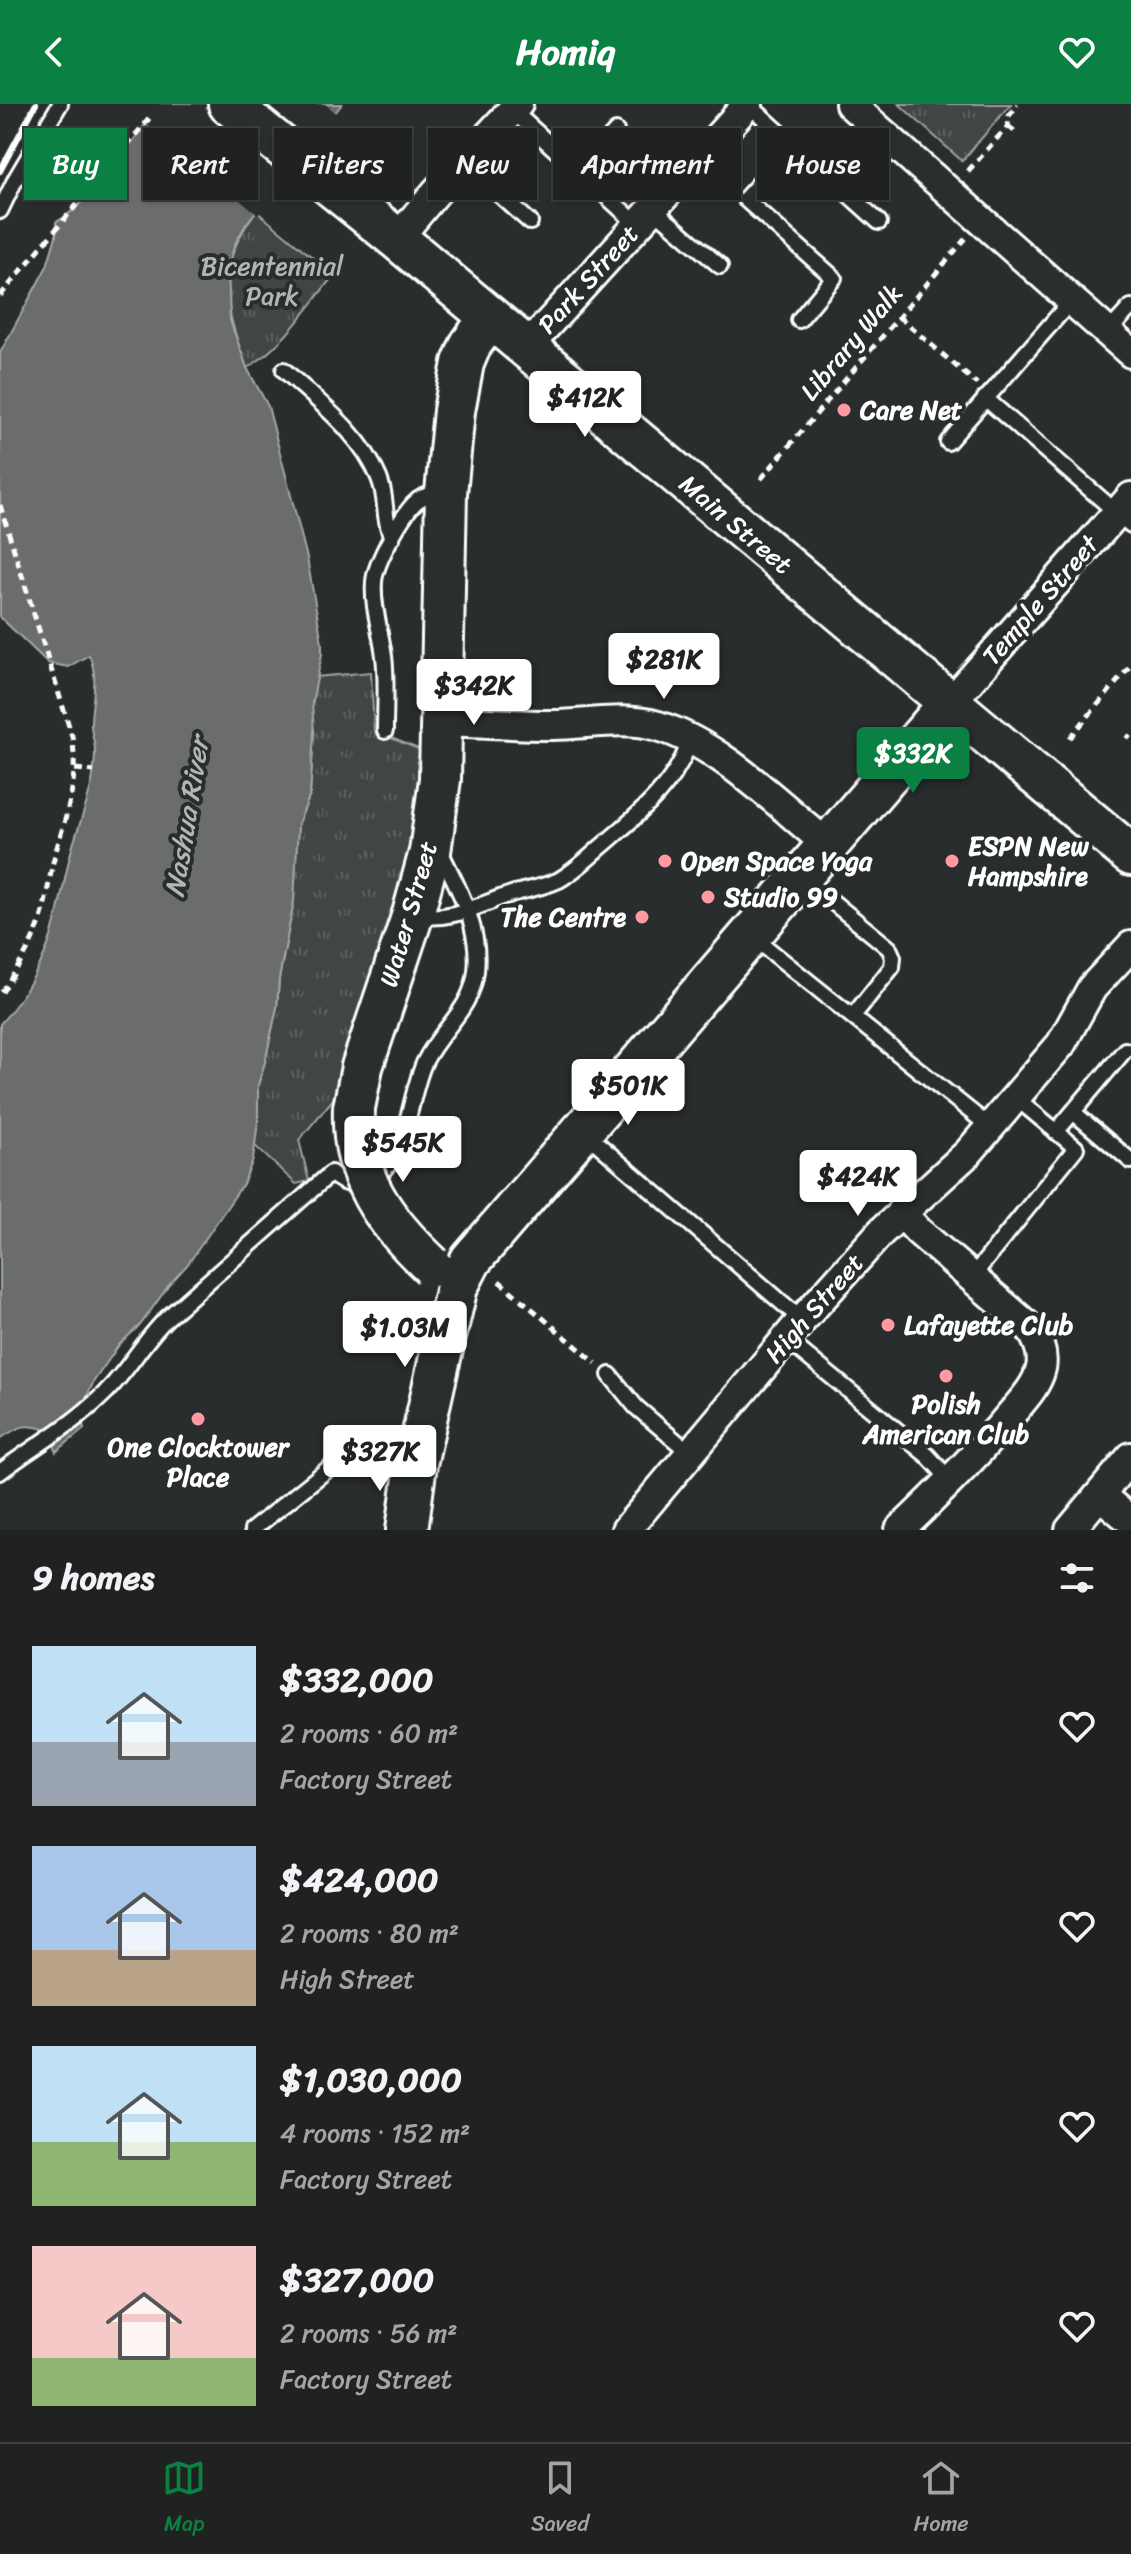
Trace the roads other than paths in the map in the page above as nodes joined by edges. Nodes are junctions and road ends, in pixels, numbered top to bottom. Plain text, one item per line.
1 (60, 104) edge
2 (229, 104) edge
3 (748, 104) edge
4 (850, 104) edge
5 (515, 107) edge
6 (496, 128) edge
7 (775, 128) edge
8 (553, 144) edge
9 (757, 186) edge
10 (431, 200) edge
11 (505, 200) edge
12 (622, 200) edge
13 (855, 200) edge
14 (0, 211) edge
15 (645, 216) junction
16 (530, 222) dead end
17 (879, 222) dead end
18 (397, 239) junction
19 (720, 266) dead end
20 (1072, 300) junction
21 (1131, 307) edge
22 (490, 318) junction
23 (799, 320) dead end
24 (1108, 332) junction
25 (526, 348) junction
26 (1131, 353) edge
27 (284, 370) dead end
28 (987, 396) junction
29 (948, 442) dead end
30 (446, 493) junction
31 (1126, 512) edge
32 (392, 538) junction
33 (950, 703) junction
34 (442, 721) junction
35 (385, 731) dead end
36 (691, 738) junction
37 (432, 835) junction
38 (828, 845) junction
39 (1131, 855) edge
40 (801, 876) junction
41 (468, 910) junction
42 (413, 914) junction
43 (751, 934) junction
44 (1131, 946) edge
45 (853, 1016) junction
46 (1125, 1050) dead end
47 (1015, 1097) junction
48 (1073, 1112) junction
49 (990, 1127) junction
50 (583, 1131) junction
51 (1056, 1132) junction
52 (1131, 1161) edge
53 (901, 1212) junction
54 (444, 1277) junction
55 (972, 1277) junction
56 (794, 1330) junction
57 (610, 1375) road end
58 (690, 1453) junction
59 (1131, 1457) edge
60 (416, 1464) junction
61 (0, 1472) edge
62 (951, 1481) junction
63 (1100, 1495) junction
64 (1131, 1521) edge
65 (252, 1530) edge
66 (407, 1530) edge
67 (626, 1530) edge
68 (900, 1530) edge
69 (1070, 1530) edge

1 - 14 lane
2 - 18 main road, Main Street
3 - 7 lane
3 - 15 street, Park Street
4 - 20 street
5 - 6 street
5 - 8 lane
9 - 23 lane
10 - 18 street
11 - 16 lane
12 - 15 lane
13 - 17 lane
15 - 19 lane
15 - 25 street, Park Street
18 - 22 main road, Main Street
20 - 24 street
20 - 28 lane
21 - 24 lane
22 - 25 main road, Main Street
22 - 30 main road, Water Street
24 - 26 street
25 - 33 main road, Main Street
27 - 32 lane
28 - 29 lane
28 - 31 lane
30 - 32 lane
30 - 34 main road, Water Street
31 - 33 street, Temple Street
32 - 35 lane
33 - 38 main road
33 - 39 main road, Main Street
34 - 36 street
34 - 37 main road, Water Street
36 - 38 street
36 - 41 lane
37 - 41 lane
37 - 42 main road, Water Street
38 - 40 main road
40 - 43 main road
40 - 45 lane
41 - 42 lane
41 - 61 lane
42 - 54 main road, Water Street, bridge
43 - 45 lane
43 - 50 main road
44 - 47 street, High Street
45 - 49 lane
46 - 48 lane
47 - 49 street, High Street
47 - 51 lane
48 - 51 lane
48 - 52 lane
49 - 53 street, High Street
50 - 54 main road
50 - 56 lane
51 - 55 lane
53 - 55 street
53 - 56 street, High Street
54 - 60 main road
55 - 62 street
56 - 58 street, High Street
56 - 62 lane
57 - 58 lane
58 - 67 street, High Street
59 - 63 street
60 - 65 lane
60 - 66 main road
62 - 68 street
63 - 64 street
63 - 69 street

